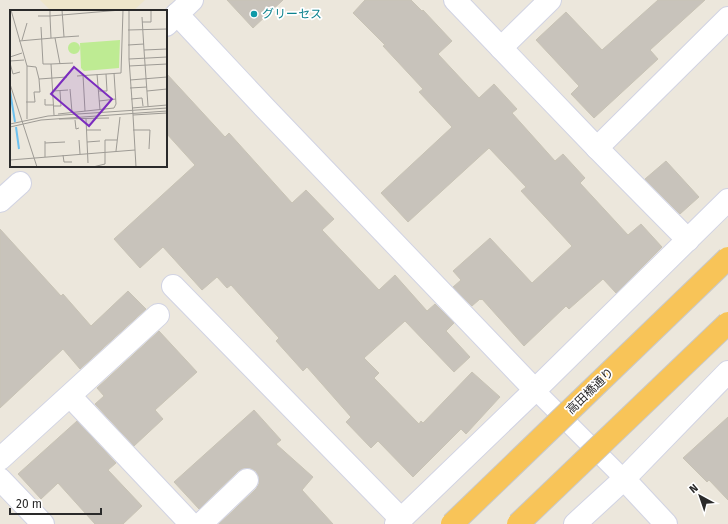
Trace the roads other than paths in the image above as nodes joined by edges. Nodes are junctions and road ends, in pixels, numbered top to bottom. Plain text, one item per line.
1 (455, 0) edge
2 (550, 0) edge
3 (178, 13) edge
4 (728, 18) edge
5 (501, 48) junction
6 (597, 148) junction
7 (20, 183) dead end
8 (728, 200) edge
9 (0, 201) edge
10 (688, 240) junction
11 (728, 258) edge
12 (173, 286) dead end
13 (158, 315) dead end
14 (728, 322) edge
15 (728, 372) edge
16 (535, 390) junction
17 (70, 396) junction
18 (0, 459) edge
19 (0, 479) edge
20 (624, 479) junction
21 (247, 480) dead end
22 (399, 522) edge
23 (43, 524) edge
24 (191, 524) edge
25 (201, 524) edge
26 (452, 524) edge
27 (518, 524) edge
28 (575, 524) edge
29 (666, 524) edge

1 - 5 street
2 - 5 street
3 - 16 street
4 - 6 street
5 - 6 street
6 - 10 street
7 - 9 street
8 - 10 street
10 - 16 street
11 - 26 highway, 高田橋通り, bridge
12 - 22 street
13 - 17 street
14 - 27 highway, bridge
15 - 20 street
16 - 20 street
16 - 22 street
17 - 18 street
17 - 24 street
19 - 23 street
20 - 28 street
20 - 29 street
21 - 25 street

